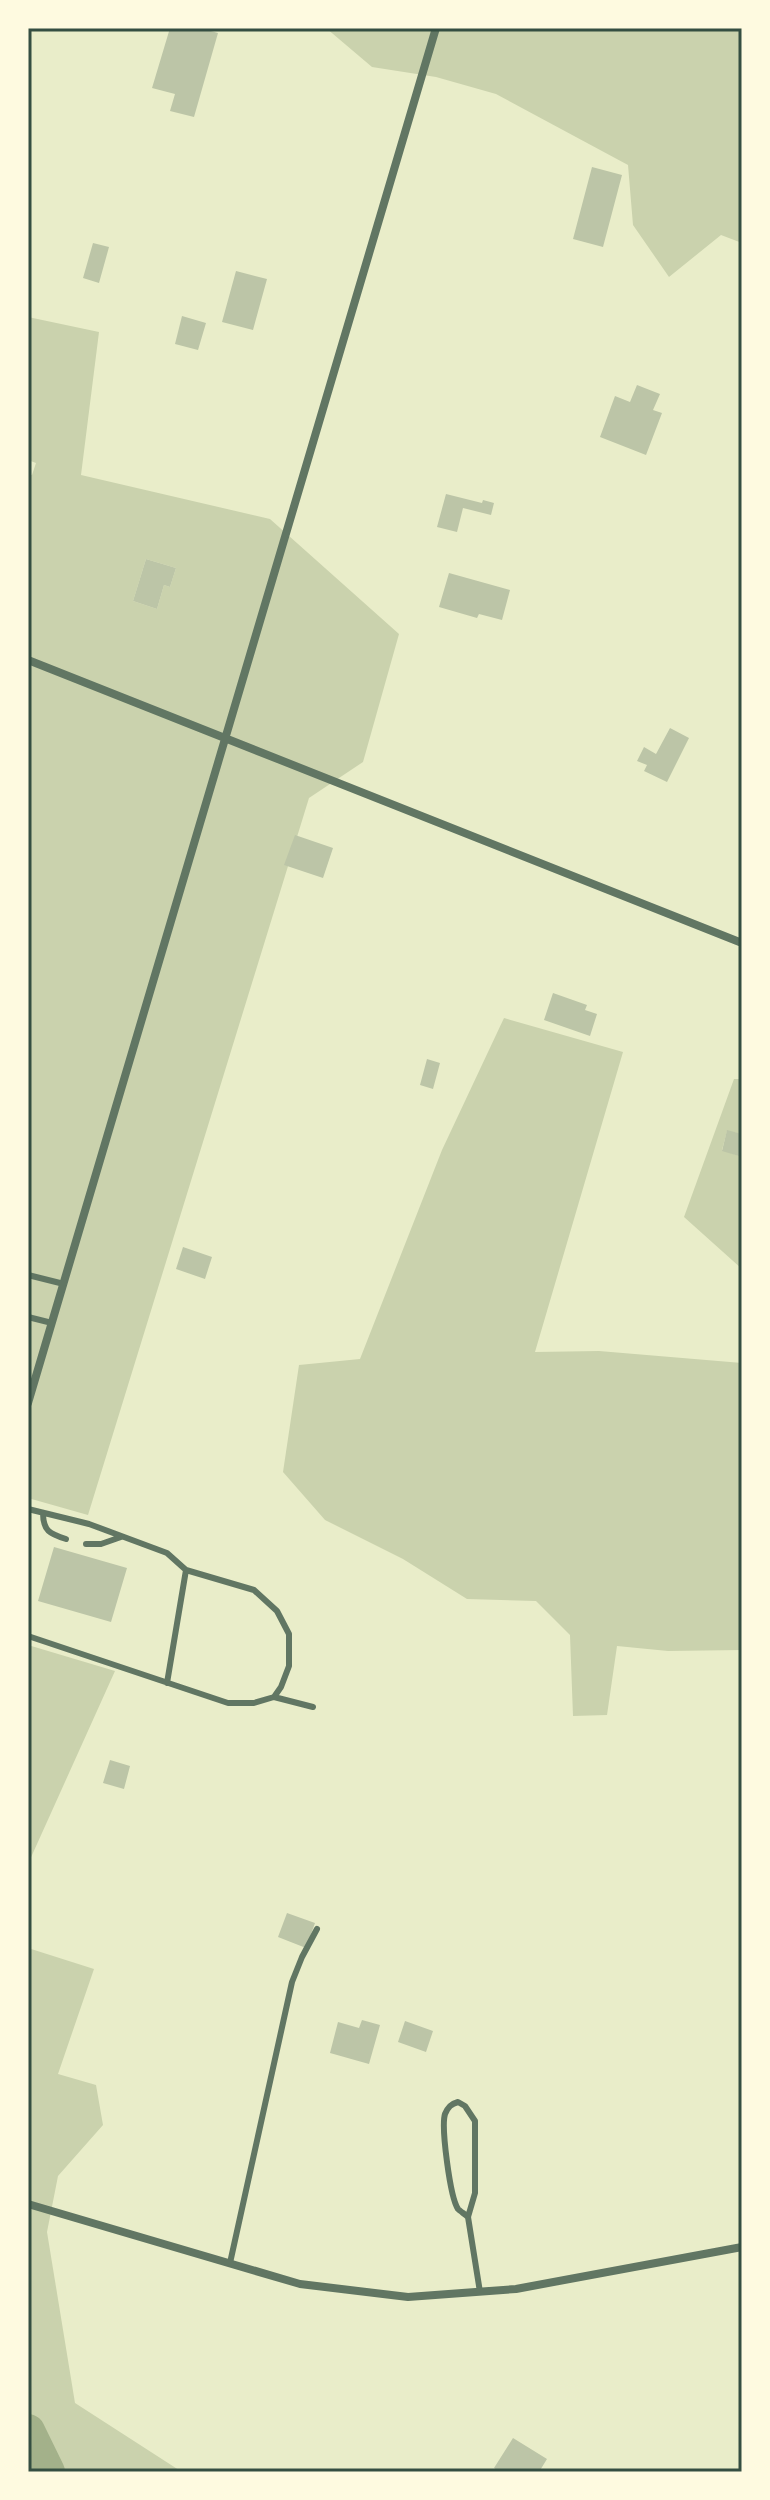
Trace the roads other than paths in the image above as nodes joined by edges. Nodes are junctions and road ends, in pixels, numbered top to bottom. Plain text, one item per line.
1 (436, 28) edge
2 (28, 660) edge
3 (226, 737) junction
4 (742, 943) edge
5 (28, 1275) edge
6 (64, 1284) junction
7 (28, 1317) edge
8 (52, 1323) junction
9 (28, 1403) edge
10 (28, 1509) edge
11 (43, 1513) junction
12 (122, 1537) junction
13 (66, 1539) dead end
14 (86, 1544) dead end
15 (186, 1570) junction
16 (28, 1636) edge
17 (167, 1683) junction
18 (274, 1697) junction
19 (313, 1707) dead end
20 (317, 1929) dead end
21 (28, 2204) edge
22 (468, 2217) junction
23 (742, 2247) edge
24 (230, 2263) junction
25 (480, 2292) junction

1 - 3 street
2 - 3 street
3 - 4 street
3 - 6 street
5 - 6 lane
6 - 8 street
7 - 8 lane
8 - 9 street
10 - 11 lane
11 - 12 lane
11 - 13 lane
12 - 14 lane
12 - 15 lane
15 - 17 lane
15 - 18 lane
16 - 17 lane
17 - 18 lane
18 - 19 lane
20 - 24 lane
21 - 24 street
22 - 22 lane
22 - 25 lane
23 - 25 street
24 - 25 street

